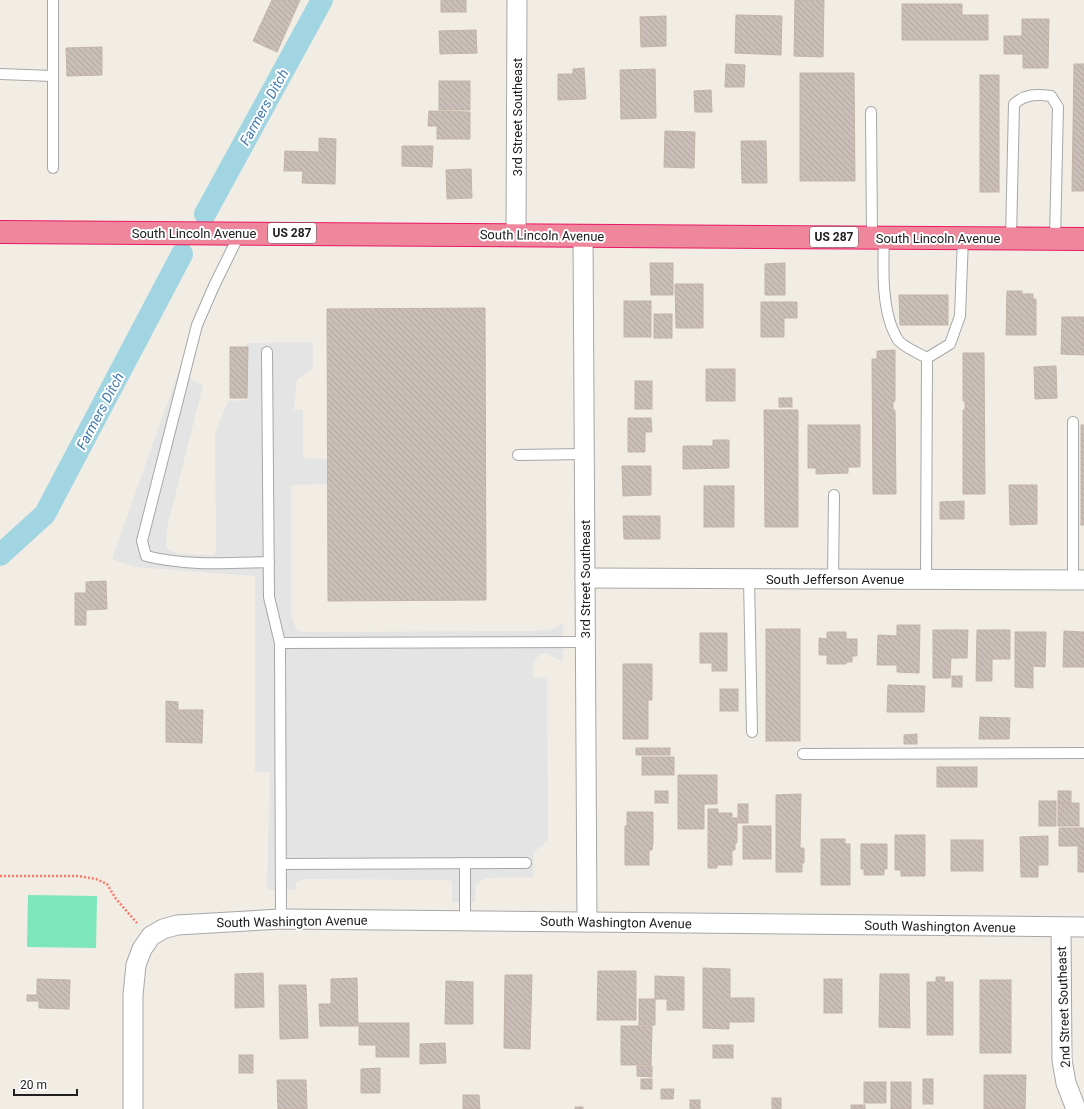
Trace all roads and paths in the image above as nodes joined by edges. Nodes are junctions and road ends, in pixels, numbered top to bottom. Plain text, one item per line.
1 (53, 0) edge
2 (517, 0) edge
3 (0, 74) edge
4 (53, 76) junction
5 (871, 112) dead end
6 (53, 168) dead end
7 (0, 232) edge
8 (240, 233) junction
9 (516, 234) junction
10 (583, 235) junction
11 (878, 237) junction
12 (963, 238) junction
13 (1011, 238) junction
14 (1055, 239) junction
15 (1084, 239) edge
16 (267, 352) dead end
17 (927, 358) junction
18 (1073, 422) dead end
19 (584, 454) junction
20 (518, 455) dead end
21 (834, 495) dead end
22 (268, 562) junction
23 (585, 578) junction
24 (749, 579) junction
25 (833, 580) junction
26 (926, 580) junction
27 (1079, 580) edge
28 (586, 642) junction
29 (280, 643) junction
30 (752, 732) dead end
31 (1084, 753) edge
32 (803, 754) dead end
33 (465, 863) junction
34 (526, 863) dead end
35 (281, 864) junction
36 (0, 876) edge
37 (281, 919) junction
38 (465, 920) junction
39 (587, 922) junction
40 (1061, 927) junction
41 (1084, 927) edge
42 (151, 936) junction
43 (133, 1109) edge
44 (1076, 1109) edge

1 - 4 lane
2 - 9 street, 3rd Street Southeast
3 - 4 lane
4 - 6 lane
5 - 11 lane
7 - 8 highway, South Lincoln Avenue / US 287
8 - 9 highway, South Lincoln Avenue / US 287
8 - 22 lane
9 - 10 highway, South Lincoln Avenue / US 287
10 - 11 highway, South Lincoln Avenue / US 287
10 - 19 street, 3rd Street Southeast
11 - 12 highway, South Lincoln Avenue / US 287
11 - 17 lane
12 - 13 highway, South Lincoln Avenue / US 287
12 - 17 lane
13 - 14 highway, South Lincoln Avenue / US 287
13 - 14 lane
14 - 15 highway, South Lincoln Avenue / US 287
16 - 22 lane
17 - 26 lane
18 - 27 lane
19 - 20 lane
19 - 23 street, 3rd Street Southeast
21 - 25 lane
22 - 29 lane
23 - 24 street, South Jefferson Avenue
23 - 28 street, 3rd Street Southeast
24 - 25 street, South Jefferson Avenue
24 - 30 lane
25 - 26 street, South Jefferson Avenue
26 - 27 street, South Jefferson Avenue
28 - 29 lane
28 - 39 street, 3rd Street Southeast
29 - 35 lane
31 - 32 lane
33 - 34 lane
33 - 35 lane
33 - 38 lane
35 - 37 lane
36 - 42 path
37 - 38 street, South Washington Avenue
37 - 42 street, South Washington Avenue
38 - 39 street, South Washington Avenue
39 - 40 street, South Washington Avenue
40 - 41 street, South Washington Avenue
40 - 44 street, 2nd Street Southeast
42 - 43 street

